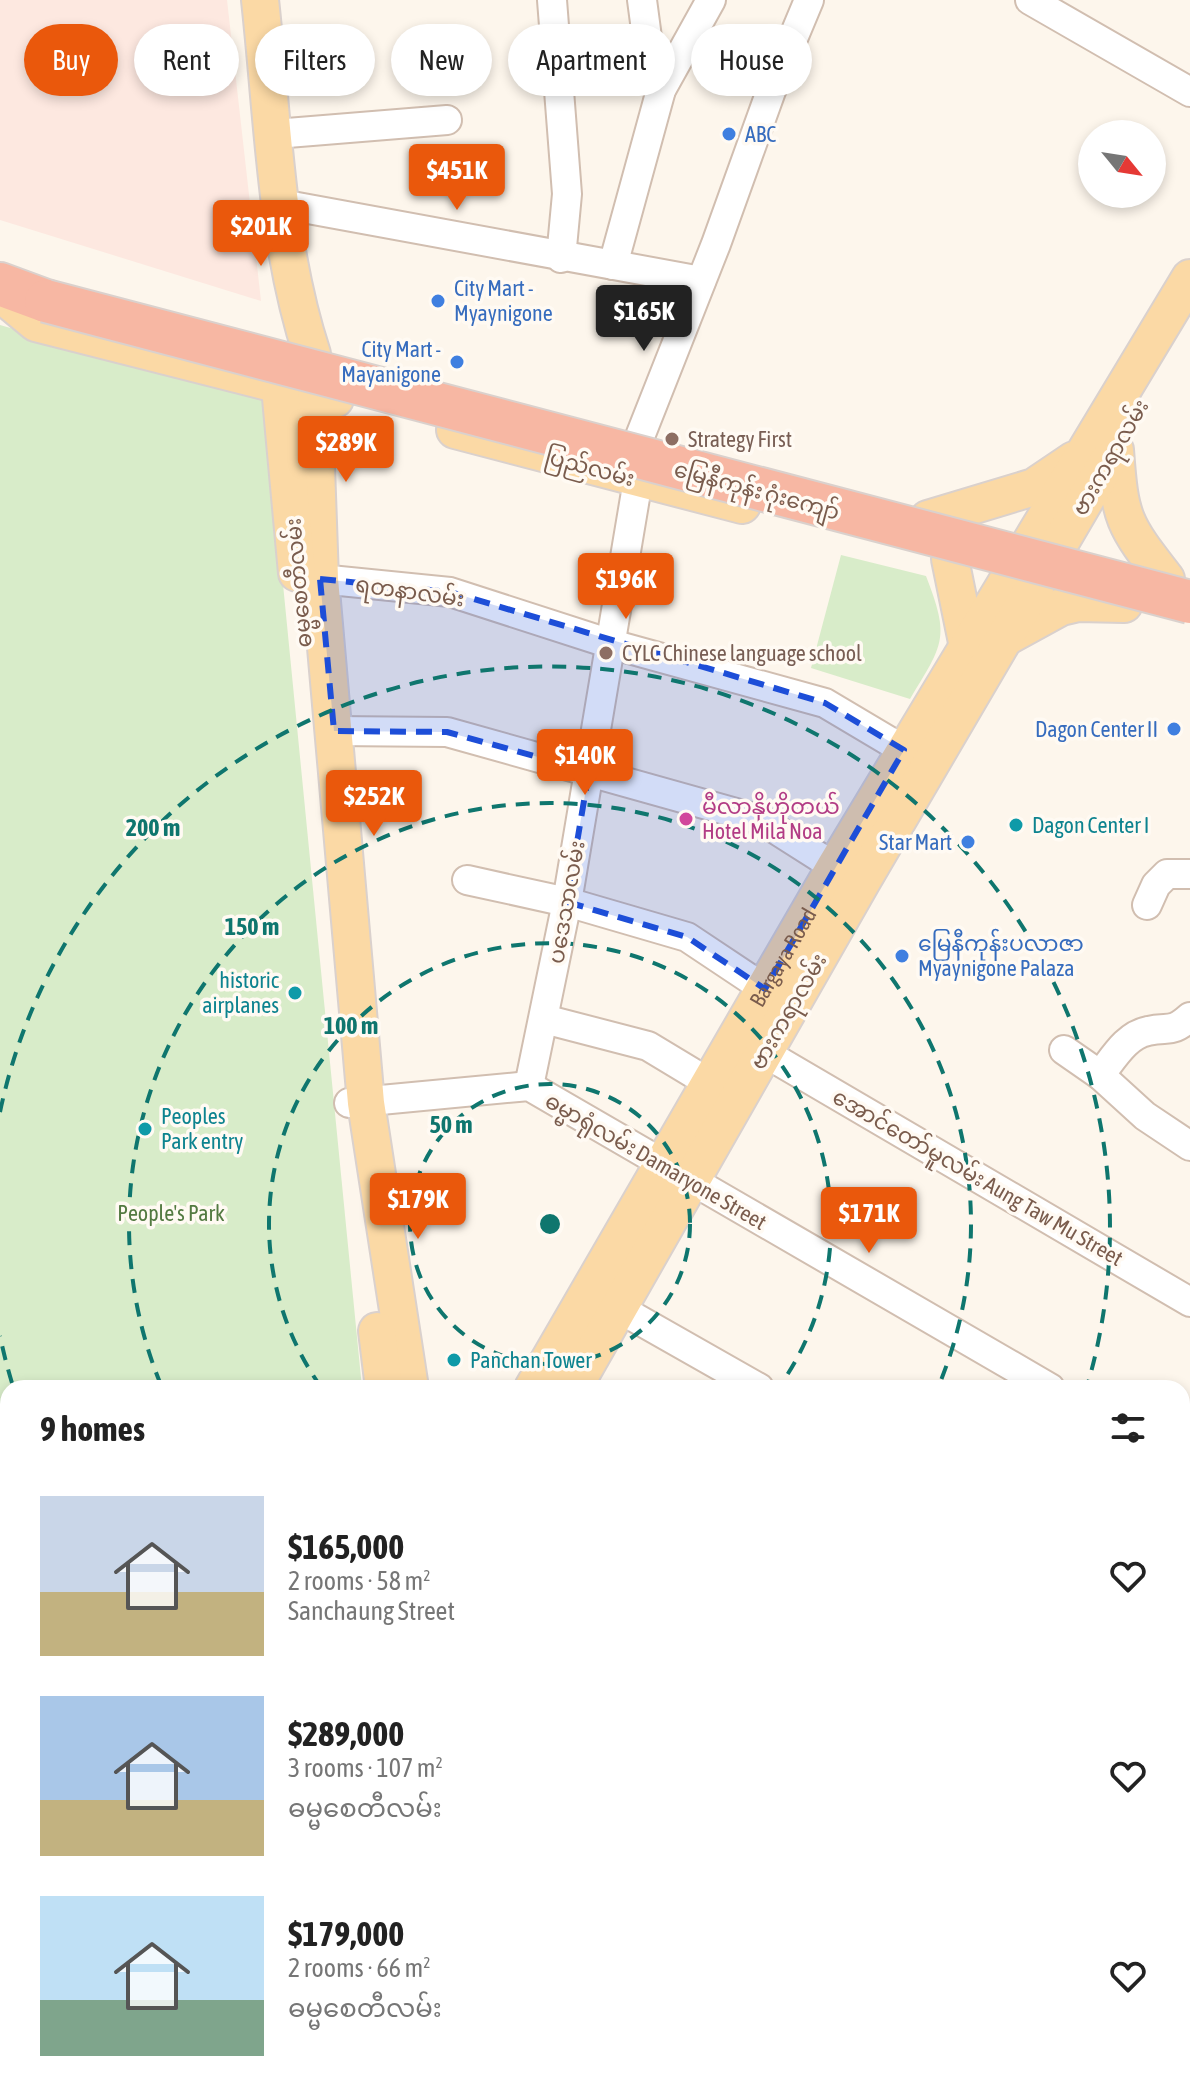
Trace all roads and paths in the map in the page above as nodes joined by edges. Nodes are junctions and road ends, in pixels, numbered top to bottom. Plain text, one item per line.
1 (260, 0) edge
2 (552, 0) edge
3 (642, 0) edge
4 (711, 0) edge
5 (809, 0) edge
6 (1030, 0) edge
7 (645, 24) edge
8 (675, 65) edge
9 (1190, 92) edge
10 (659, 96) edge
11 (447, 120) dead end
12 (275, 134) junction
13 (281, 204) junction
14 (561, 258) junction
15 (613, 265) junction
16 (701, 281) junction
17 (1, 289) edge
18 (1186, 304) edge
19 (300, 342) junction
20 (296, 390) junction
21 (637, 444) junction
22 (1101, 449) junction
23 (638, 480) junction
24 (928, 519) junction
25 (950, 559) junction
26 (1034, 561) junction
27 (320, 579) junction
28 (1182, 588) edge
29 (1124, 604) junction
30 (1190, 622) edge
31 (1008, 636) junction
32 (611, 644) junction
33 (968, 647) junction
34 (334, 731) junction
35 (904, 750) junction
36 (589, 771) junction
37 (848, 874) junction
38 (1190, 874) edge
39 (467, 880) dead end
40 (567, 902) junction
41 (1147, 905) dead end
42 (765, 989) junction
43 (1190, 1017) edge
44 (544, 1019) junction
45 (1064, 1050) dead end
46 (765, 1053) junction
47 (1100, 1075) junction
48 (711, 1084) junction
49 (529, 1086) junction
50 (358, 1103) junction
51 (1190, 1146) edge
52 (676, 1174) junction
53 (1190, 1302) edge
54 (618, 1308) junction
55 (383, 1380) edge
56 (409, 1380) edge
57 (538, 1380) edge
58 (578, 1380) edge
59 (745, 1380) edge
60 (1036, 1380) edge

1 - 12 main road, ဓမ္မစေတီလမ်း
2 - 14 street
3 - 7 street
4 - 8 street
5 - 16 street
6 - 9 street
10 - 15 street
11 - 12 street
12 - 13 main road, ဓမ္မစေတီလမ်း
13 - 14 street
13 - 19 main road, ဓမ္မစေတီလမ်း
14 - 15 street
15 - 16 street
16 - 21 street
17 - 19 main road, ပြည်လမ်း
17 - 20 main road, ပြည်လမ်း
17 - 28 highway, မြေနီကုန်း ဂုံးကျော်, bridge
18 - 22 main road, ဗားကရာလမ်း
19 - 20 main road, ဓမ္မစေတီလမ်း
19 - 21 main road, ပြည်လမ်း
20 - 23 main road, ပြည်လမ်း
20 - 27 main road, ဓမ္မစေတီလမ်း
20 - 50 main road, ဓမ္မစေတီလမ်း
21 - 24 main road, ပြည်လမ်း
22 - 24 main road
22 - 26 main road, ဗားကရာလမ်း
22 - 28 main road
23 - 25 main road, ပြည်လမ်း
23 - 32 street, ပဒေသာလမ်း
24 - 26 main road, ပြည်လမ်း
25 - 26 main road, ပြည်လမ်း
25 - 33 main road
26 - 28 main road, ပြည်လမ်း
26 - 29 main road, ပြည်လမ်း
26 - 31 main road, ဗားကရာလမ်း
26 - 33 main road
27 - 32 street, ရတနာလမ်း
27 - 34 main road, ဓမ္မစေတီလမ်း
29 - 30 main road, ပြည်လမ်း
29 - 31 main road
31 - 37 main road, ဗားကရာလမ်း
32 - 35 street, ရတနာလမ်း
32 - 36 street, ပဒေသာလမ်း
33 - 35 main road
34 - 36 street
34 - 50 main road, ဓမ္မစေတီလမ်း
35 - 37 main road, Bargaya Road
36 - 37 street
36 - 40 street, ပဒေသာလမ်း
37 - 42 main road, Bargaya Road
37 - 46 main road, ဗားကရာလမ်း
38 - 41 street
39 - 40 street
40 - 42 street
40 - 44 street, ပဒေသာလမ်း
42 - 48 main road, Bargaya Road
43 - 47 street
44 - 48 street
44 - 49 street, ပဒေသာလမ်း
45 - 47 street
46 - 52 main road, ဗားကရာလမ်း
46 - 53 street, အောင်တော်မူလမ်း Aung Taw Mu Street
47 - 51 street
48 - 52 main road, Bargaya Road
49 - 50 street, ဓမ္မာရုံလမ်း Damaryone Street
49 - 52 street, ဓမ္မာရုံလမ်း Damaryone Street
50 - 55 main road, ဓမ္မစေတီလမ်း
50 - 56 main road, ဓမ္မစေတီလမ်း
52 - 54 main road, ဗားကရာလမ်း
52 - 57 main road, ဗားကရာလမ်း
52 - 60 street, ဓမ္မာရုံလမ်း Damaryone Street
54 - 58 main road, ဗားကရာလမ်း
54 - 59 street

